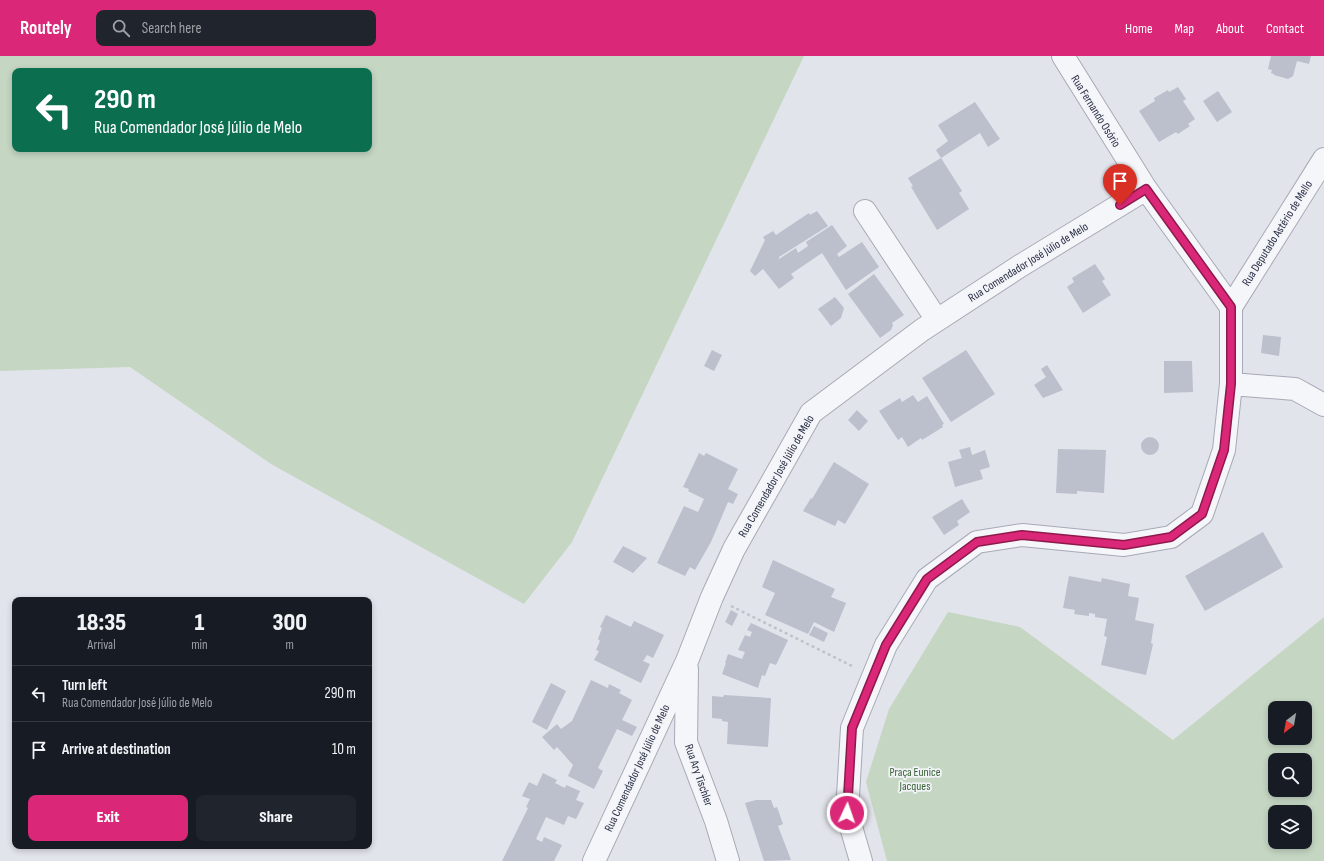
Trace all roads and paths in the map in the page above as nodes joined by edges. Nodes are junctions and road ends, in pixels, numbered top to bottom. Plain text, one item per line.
1 (1063, 56) edge
2 (1324, 159) edge
3 (1146, 189) junction
4 (865, 211) dead end
5 (1231, 307) junction
6 (937, 320) junction
7 (1231, 384) junction
8 (1324, 405) edge
9 (712, 597) junction
10 (687, 661) junction
11 (873, 676) junction
12 (594, 861) edge
13 (728, 861) edge
14 (862, 861) edge

1 - 3 street, Rua Fernando Osório
2 - 5 street, Rua Deputado Astério de Mello
3 - 5 street, Rua Fernando Osório
3 - 6 street, Rua Comendador José Júlio de Melo
4 - 6 street
5 - 7 street
6 - 9 street, Rua Comendador José Júlio de Melo
7 - 8 street
7 - 11 street
9 - 10 street, Rua Comendador José Júlio de Melo
9 - 11 path
10 - 12 street, Rua Comendador José Júlio de Melo
10 - 13 street, Rua Ary Tischler
11 - 14 street

